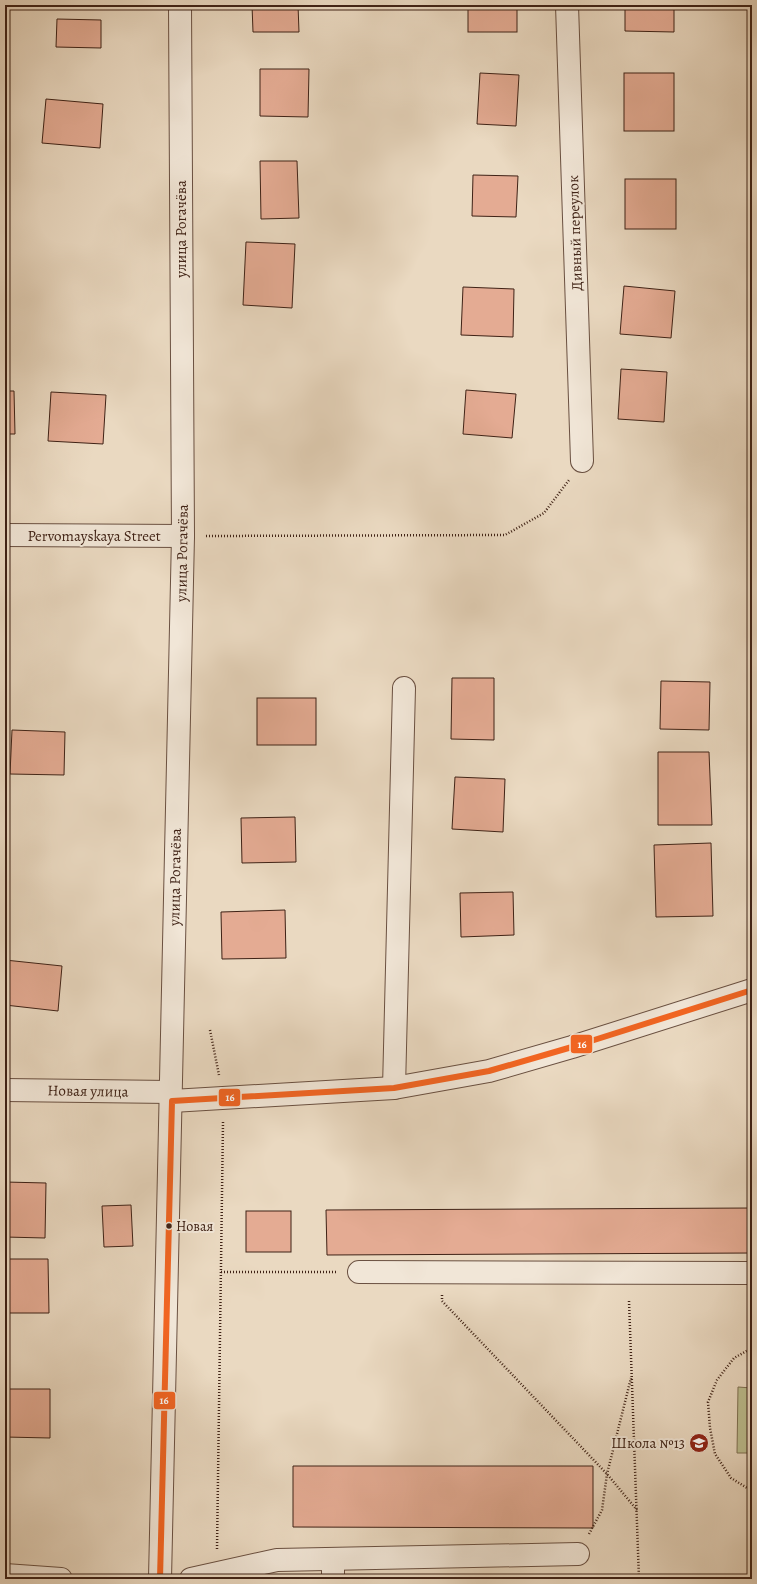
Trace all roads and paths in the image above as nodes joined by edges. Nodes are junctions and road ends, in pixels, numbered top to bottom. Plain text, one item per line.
1 (180, 5) edge
2 (567, 5) edge
3 (582, 461) joint
4 (5, 535) edge
5 (183, 536) junction
6 (404, 688) dead end
7 (752, 990) edge
8 (210, 1030) dead end
9 (394, 1088) junction
10 (5, 1090) edge
11 (171, 1097) junction
12 (223, 1098) junction
13 (221, 1272) junction
14 (359, 1272) joint
15 (442, 1272) junction
16 (752, 1273) edge
17 (629, 1301) dead end
18 (752, 1348) edge
19 (632, 1374) junction
20 (607, 1474) junction
21 (752, 1491) edge
22 (637, 1510) junction
23 (578, 1554) joint
24 (333, 1569) edge
25 (216, 1573) junction
26 (5, 1575) edge
27 (60, 1579) edge
28 (160, 1579) edge
29 (191, 1579) edge
30 (639, 1579) edge

1 - 5 street, улица Рогачёва
2 - 3 street, Дивный переулок
3 - 5 path
4 - 5 street, Pervomayskaya Street
5 - 11 street, улица Рогачёва
6 - 9 street
7 - 9 street, Новая улица
8 - 12 path
9 - 12 street, Новая улица
10 - 11 street, Новая улица
11 - 12 street, Новая улица
11 - 28 street, улица Рогачёва
12 - 13 path
13 - 14 path
13 - 25 path
14 - 15 street
15 - 16 street
15 - 20 path
17 - 19 path
18 - 21 path
19 - 20 path
19 - 22 path
20 - 22 path
20 - 23 path
22 - 30 path
23 - 24 street
24 - 25 street
25 - 29 street
26 - 27 street

